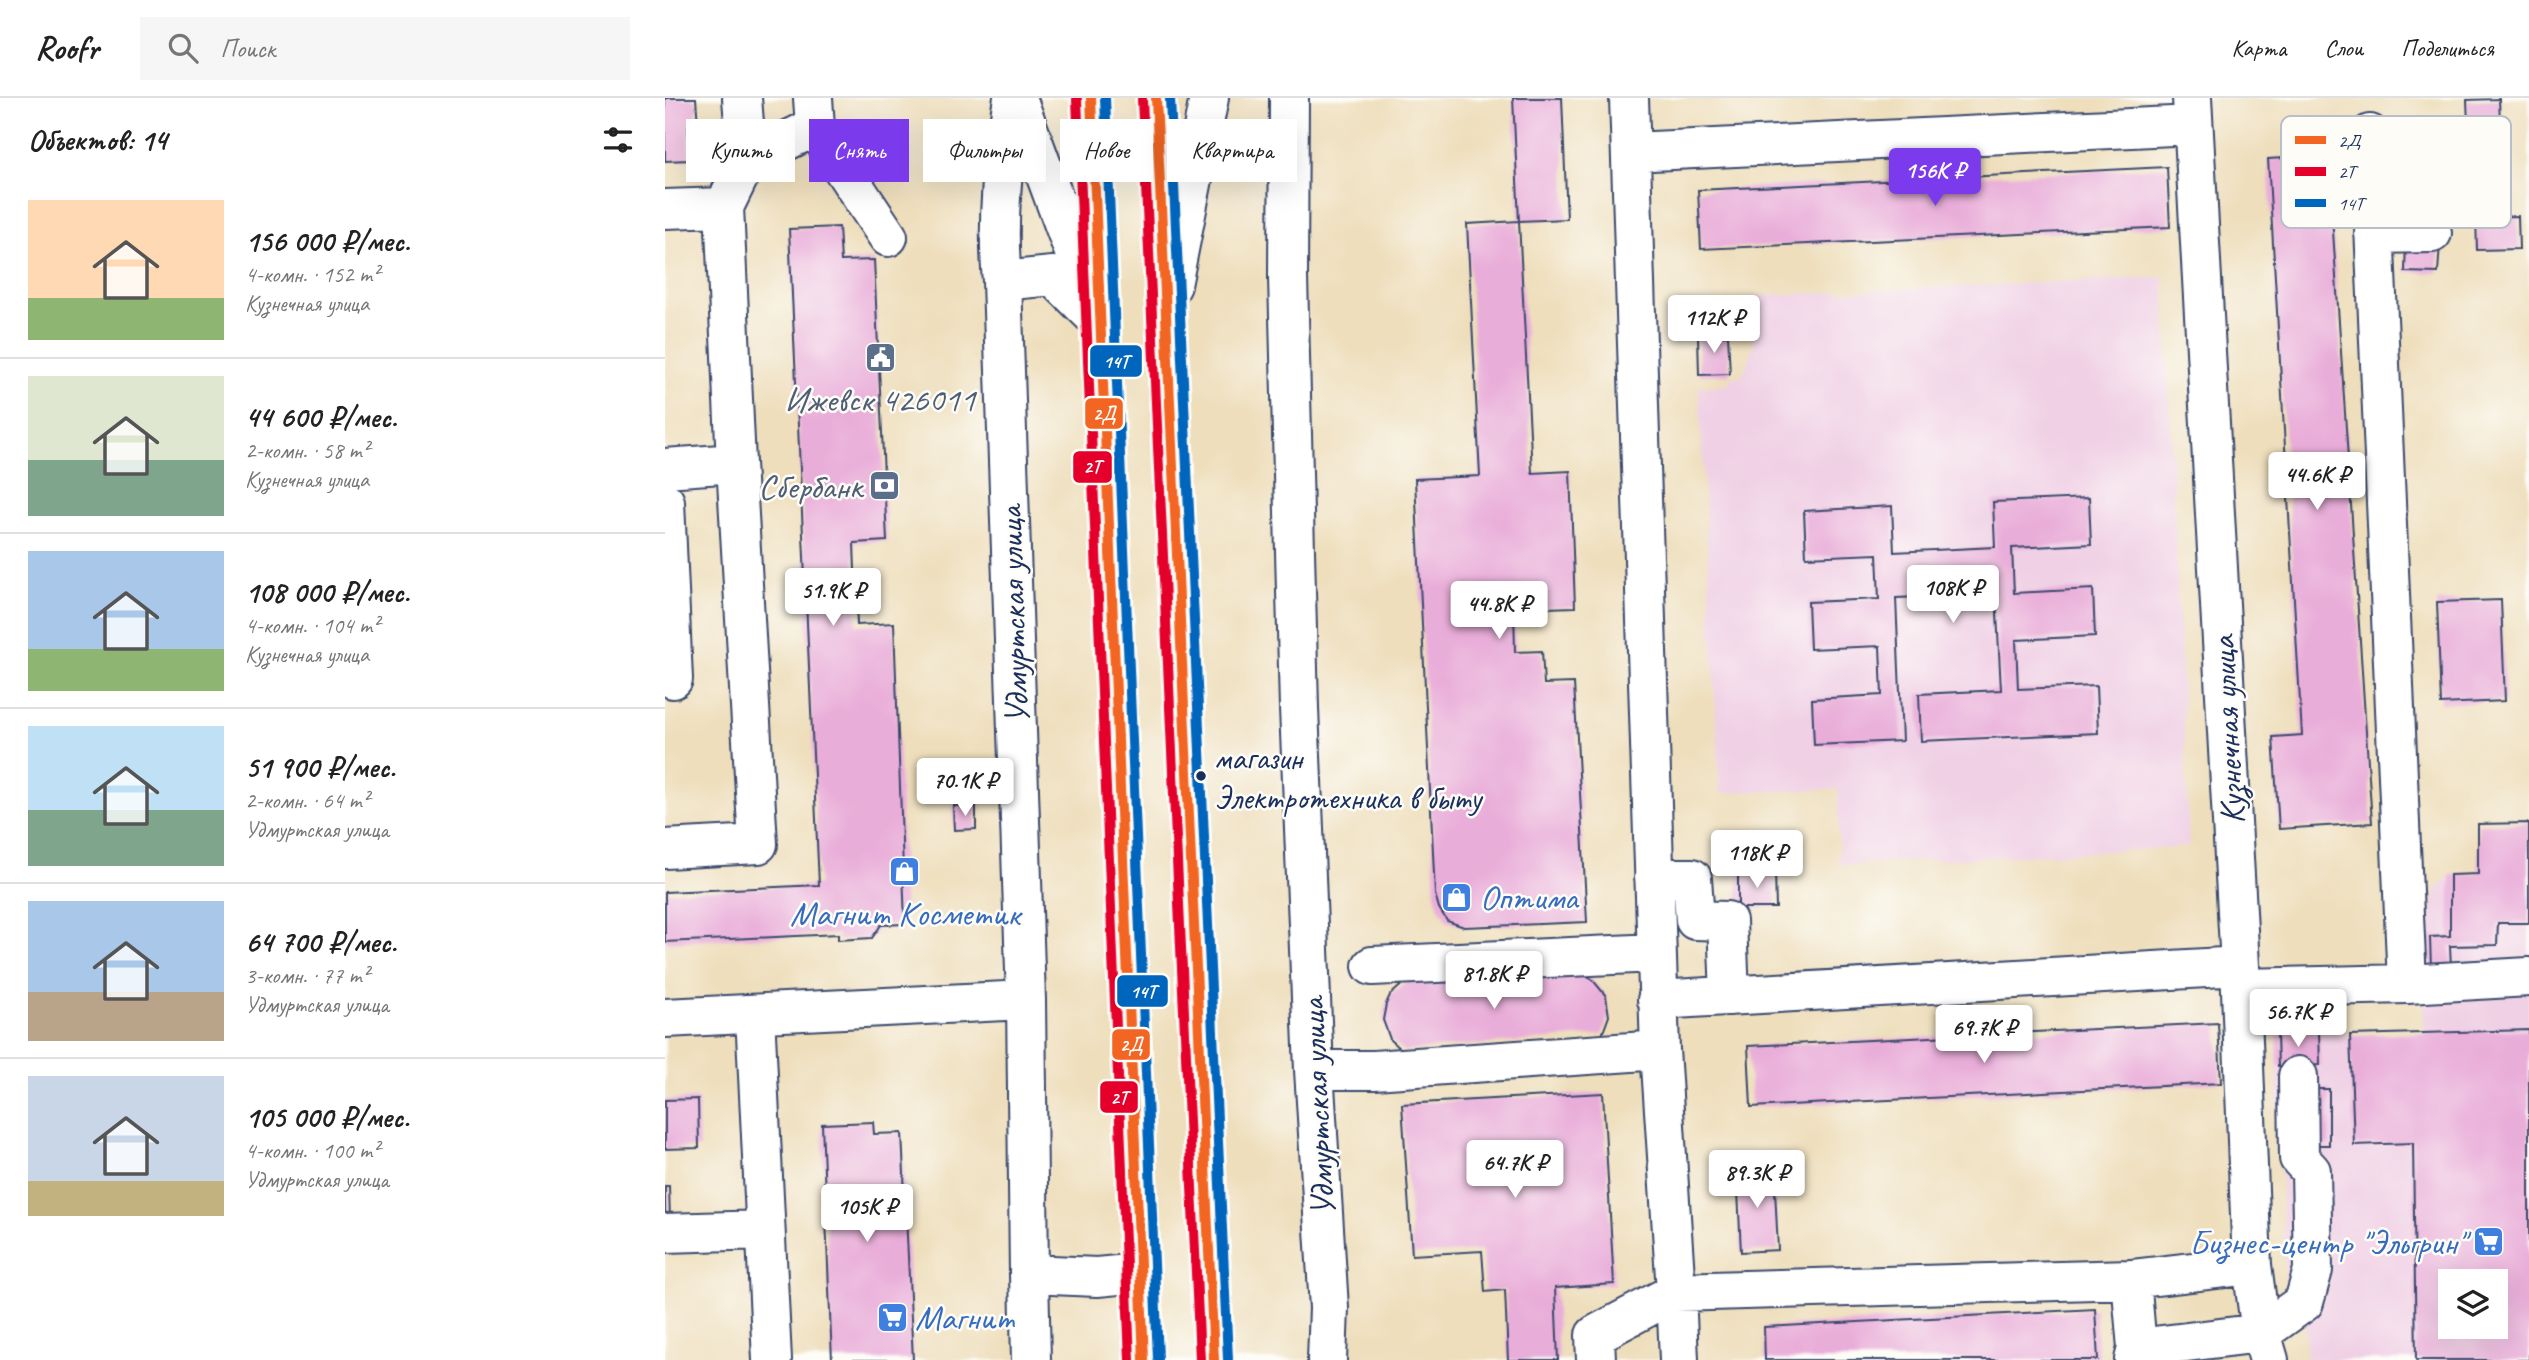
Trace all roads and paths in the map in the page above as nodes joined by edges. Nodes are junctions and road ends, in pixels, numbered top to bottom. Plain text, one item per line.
1 (742, 98) edge
2 (1015, 98) edge
3 (1091, 98) edge
4 (1156, 98) edge
5 (1209, 98) edge
6 (1289, 98) edge
7 (1629, 98) edge
8 (814, 112) edge
9 (2192, 112) edge
10 (744, 119) edge
11 (795, 126) edge
12 (1631, 152) junction
13 (736, 182) edge
14 (724, 207) junction
15 (665, 209) edge
16 (2374, 228) edge
17 (2433, 233) dead end
18 (2374, 234) junction
19 (888, 237) dead end
20 (1002, 281) junction
21 (1166, 315) junction
22 (1100, 322) junction
23 (736, 463) junction
24 (665, 468) edge
25 (665, 502) edge
26 (673, 679) dead end
27 (665, 849) edge
28 (1654, 878) junction
29 (1656, 953) junction
30 (1372, 966) dead end
31 (2241, 977) junction
32 (2529, 977) edge
33 (2407, 984) junction
34 (1730, 996) junction
35 (1025, 1000) junction
36 (1657, 1000) junction
37 (755, 1014) junction
38 (665, 1018) edge
39 (1660, 1051) junction
40 (1314, 1070) junction
41 (2298, 1076) dead end
42 (765, 1230) junction
43 (665, 1233) edge
44 (2252, 1265) junction
45 (1139, 1273) junction
46 (1029, 1274) junction
47 (2131, 1279) junction
48 (1676, 1292) junction
49 (2265, 1346) edge
50 (2136, 1354) edge
51 (772, 1360) edge
52 (1031, 1360) edge
53 (1144, 1360) edge
54 (1214, 1360) edge
55 (1327, 1360) edge
56 (1596, 1360) edge
57 (1679, 1360) edge

1 - 10 street
2 - 20 street, Удмуртская улица
2 - 22 street
3 - 22 street
4 - 21 street
5 - 21 street
6 - 40 street, Удмуртская улица
7 - 12 street
8 - 11 street
8 - 19 street
9 - 12 street
9 - 31 street, Кузнечная улица
12 - 28 street
13 - 14 street
14 - 15 street
14 - 23 street
16 - 18 street
17 - 18 street
18 - 33 street
20 - 22 street
20 - 35 street, Удмуртская улица
21 - 54 street
22 - 45 street
23 - 24 street
23 - 27 street
25 - 26 street
28 - 29 street
28 - 34 street
29 - 30 street
29 - 36 street
31 - 33 street
31 - 34 street
31 - 44 street, Кузнечная улица
32 - 33 street
34 - 36 street
35 - 37 street
35 - 46 street, Удмуртская улица
36 - 39 street
37 - 38 street
37 - 42 street
39 - 40 street
39 - 48 street
40 - 55 street, Удмуртская улица
41 - 49 street
42 - 43 street
42 - 51 street
44 - 47 street
44 - 49 street, Кузнечная улица
45 - 46 street
45 - 53 street
46 - 52 street, Удмуртская улица
47 - 48 street
47 - 50 street
48 - 56 street
48 - 57 street
49 - 50 street

